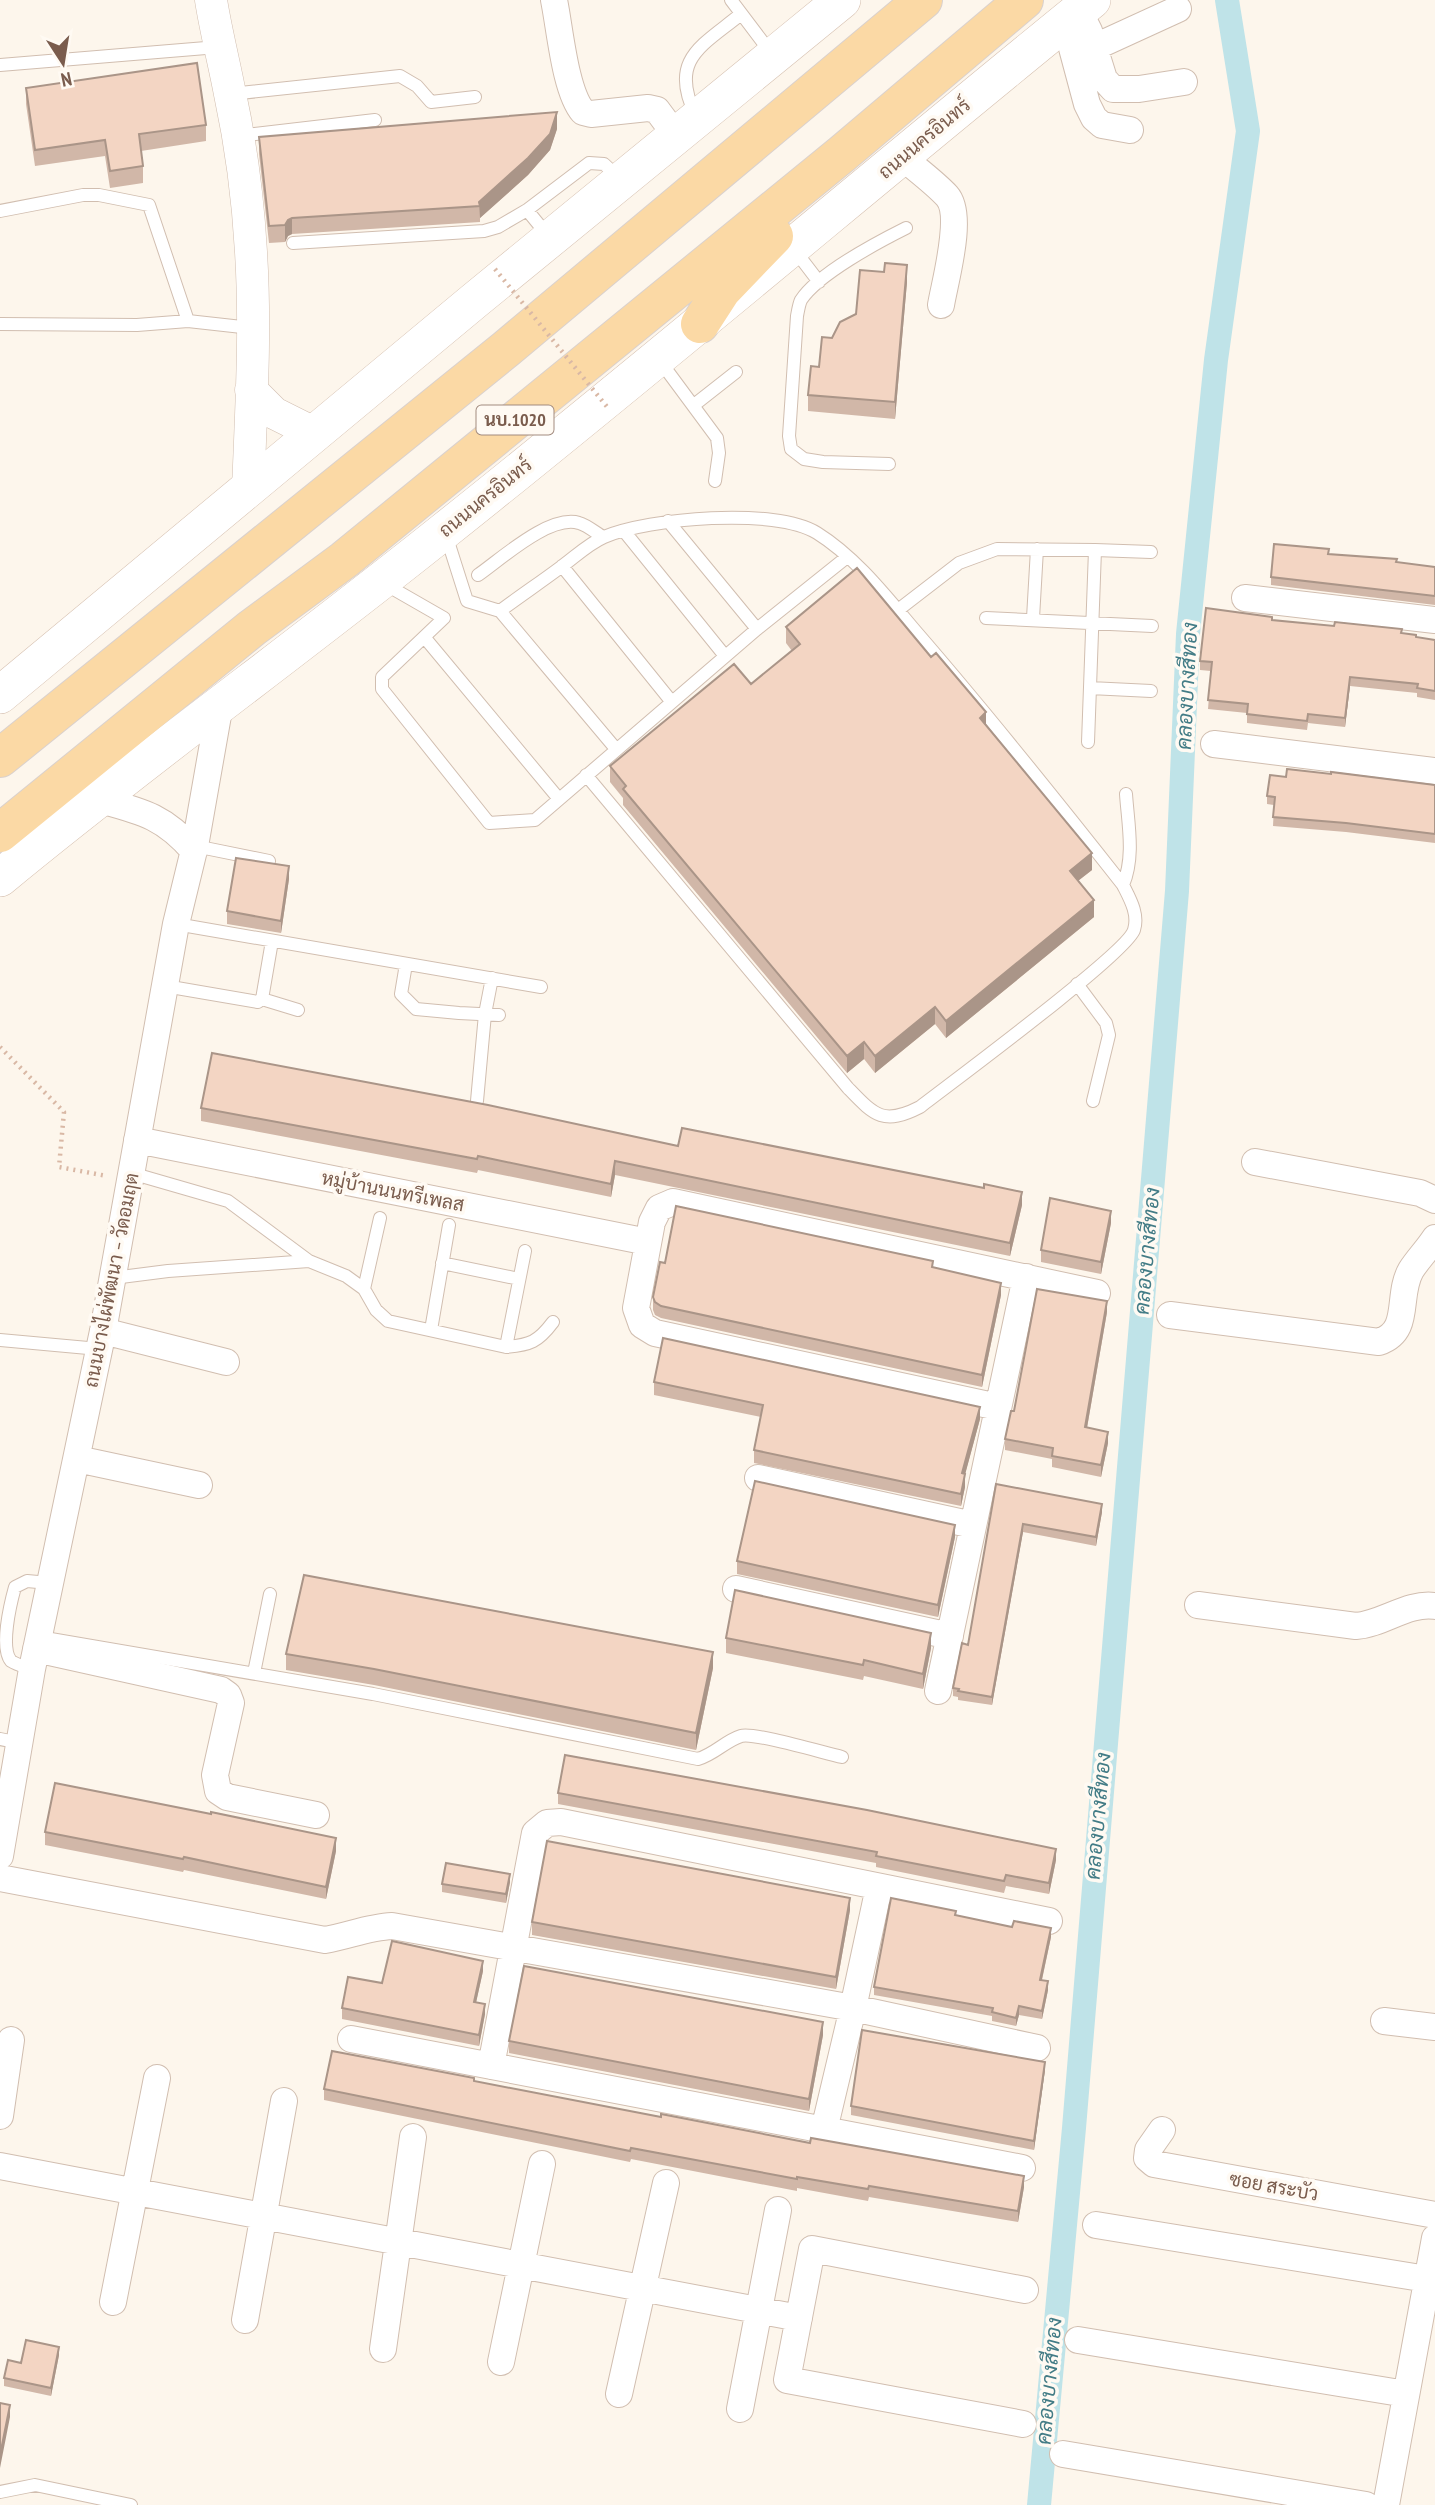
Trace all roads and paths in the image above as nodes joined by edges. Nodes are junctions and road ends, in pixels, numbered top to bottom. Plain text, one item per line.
1 (211, 0) edge
2 (554, 0) edge
3 (731, 0) edge
4 (842, 0) edge
5 (923, 0) edge
6 (1024, 0) edge
7 (1178, 9) dead end
8 (1079, 11) edge
9 (741, 14) junction
10 (219, 47) junction
11 (1095, 47) junction
12 (774, 57) junction
13 (0, 65) edge
14 (1184, 82) dead end
15 (230, 94) junction
16 (475, 97) dead end
17 (375, 120) dead end
18 (688, 128) junction
19 (1130, 130) dead end
20 (237, 136) junction
21 (842, 154) junction
22 (901, 156) junction
23 (623, 181) junction
24 (527, 210) junction
25 (0, 211) edge
26 (906, 228) dead end
27 (551, 240) junction
28 (292, 243) edge
29 (793, 248) junction
30 (495, 269) dead end
31 (819, 282) junction
32 (941, 305) dead end
33 (188, 321) junction
34 (0, 324) edge
35 (699, 324) junction
36 (253, 328) junction
37 (658, 357) junction
38 (736, 372) dead end
39 (251, 390) junction
40 (694, 405) junction
41 (608, 408) dead end
42 (316, 434) junction
43 (889, 464) dead end
44 (715, 481) dead end
45 (248, 491) junction
46 (668, 521) junction
47 (444, 531) junction
48 (624, 531) junction
49 (603, 537) junction
50 (1037, 549) junction
51 (1095, 550) junction
52 (1152, 552) dead end
53 (848, 557) junction
54 (562, 566) junction
55 (478, 575) dead end
56 (380, 581) junction
57 (1245, 598) dead end
58 (898, 610) junction
59 (500, 611) junction
60 (986, 618) dead end
61 (1032, 618) junction
62 (1435, 620) edge
63 (1094, 623) junction
64 (1152, 626) dead end
65 (757, 629) junction
66 (425, 638) junction
67 (725, 656) junction
68 (1090, 688) junction
69 (1151, 691) dead end
70 (0, 695) edge
71 (671, 701) junction
72 (220, 704) junction
73 (1088, 742) dead end
74 (1214, 744) dead end
75 (616, 749) junction
76 (0, 758) edge
77 (1435, 771) edge
78 (586, 775) junction
79 (1126, 794) dead end
80 (96, 799) junction
81 (559, 799) junction
82 (0, 833) edge
83 (194, 849) junction
84 (269, 860) edge
85 (0, 878) edge
86 (1123, 885) junction
87 (176, 924) junction
88 (272, 941) junction
89 (405, 964) junction
90 (492, 978) junction
91 (1077, 984) junction
92 (165, 986) junction
93 (541, 987) dead end
94 (262, 999) junction
95 (298, 1010) dead end
96 (485, 1014) junction
97 (499, 1015) dead end
98 (0, 1047) edge
99 (477, 1101) edge
100 (1093, 1101) dead end
101 (137, 1140) junction
102 (1255, 1162) dead end
103 (131, 1176) junction
104 (1435, 1200) edge
105 (380, 1218) dead end
106 (449, 1225) dead end
107 (1435, 1238) edge
108 (648, 1242) junction
109 (526, 1251) dead end
110 (309, 1261) junction
111 (442, 1263) junction
112 (1026, 1277) junction
113 (113, 1278) junction
114 (519, 1279) junction
115 (364, 1289) junction
116 (1097, 1293) dead end
117 (1170, 1315) dead end
118 (553, 1322) dead end
119 (431, 1330) junction
120 (0, 1340) edge
121 (101, 1340) junction
122 (506, 1347) junction
123 (226, 1362) dead end
124 (998, 1407) junction
125 (77, 1459) junction
126 (758, 1478) dead end
127 (199, 1485) dead end
128 (974, 1525) junction
129 (49, 1583) junction
130 (736, 1589) edge
131 (270, 1594) dead end
132 (1198, 1605) dead end
133 (1435, 1606) edge
134 (950, 1636) junction
135 (36, 1651) junction
136 (254, 1674) junction
137 (938, 1691) dead end
138 (10, 1741) edge
139 (842, 1757) dead end
140 (316, 1815) dead end
141 (0, 1856) edge
142 (0, 1878) edge
143 (879, 1887) junction
144 (1049, 1921) dead end
145 (513, 1949) junction
146 (853, 2008) junction
147 (1384, 2021) dead end
148 (1435, 2027) edge
149 (351, 2039) dead end
150 (11, 2040) dead end
151 (1037, 2048) dead end
152 (491, 2066) junction
153 (157, 2078) dead end
154 (284, 2101) dead end
155 (0, 2116) edge
156 (824, 2130) junction
157 (1162, 2130) dead end
158 (413, 2137) dead end
159 (542, 2164) dead end
160 (0, 2166) edge
161 (1022, 2168) dead end
162 (666, 2183) dead end
163 (135, 2192) junction
164 (778, 2210) dead end
165 (1435, 2215) edge
166 (264, 2216) junction
167 (1096, 2225) dead end
168 (1435, 2238) edge
169 (398, 2242) junction
170 (521, 2265) junction
171 (1427, 2279) junction
172 (643, 2289) junction
173 (1026, 2290) dead end
174 (113, 2302) dead end
175 (759, 2311) junction
176 (799, 2318) junction
177 (245, 2320) dead end
178 (1078, 2340) dead end
179 (383, 2349) dead end
180 (501, 2362) dead end
181 (619, 2394) dead end
182 (1406, 2394) junction
183 (740, 2409) dead end
184 (1023, 2424) dead end
185 (1063, 2454) dead end
186 (0, 2492) edge
187 (126, 2504) edge
188 (1366, 2505) edge
189 (1386, 2505) edge

1 - 10 street
2 - 18 street
3 - 9 lane
4 - 12 main road
5 - 76 main road, นบ.1020
6 - 21 main road, ถนนนครอินทร์ / นบ.1020
7 - 11 street
8 - 11 street
8 - 19 street
8 - 22 main road, ถนนนครอินทร์ / นบ.1020
9 - 12 lane
9 - 18 lane
10 - 13 lane
10 - 15 street
11 - 14 street
12 - 18 main road
15 - 16 lane
15 - 20 street
17 - 20 lane
18 - 23 main road
20 - 36 street
21 - 35 main road
21 - 82 main road, ถนนนครอินทร์ / นบ.1020
22 - 29 main road, ถนนนครอินทร์ / นบ.1020
22 - 32 street
23 - 24 lane
23 - 27 main road
24 - 27 lane
24 - 28 lane
25 - 33 lane
26 - 31 lane
27 - 42 main road
29 - 31 lane
29 - 35 main road, ถนนนครอินทร์ / นบ.1020
30 - 41 path, bridge
31 - 43 lane
33 - 34 lane
33 - 36 lane
35 - 37 main road, ถนนนครอินทร์ / นบ.1020
36 - 39 street
37 - 40 lane
37 - 47 main road, ถนนนครอินทร์ / นบ.1020
38 - 40 lane
39 - 42 street
39 - 45 street
40 - 44 lane
42 - 45 main road
45 - 70 main road
46 - 48 lane
46 - 53 lane
46 - 65 lane
47 - 56 main road, ถนนนครอินทร์ / นบ.1020
47 - 59 lane
48 - 49 lane
48 - 67 lane
49 - 54 lane
49 - 55 lane
50 - 51 lane
50 - 58 lane
50 - 61 lane
51 - 52 lane
51 - 63 lane
53 - 58 lane
53 - 65 lane
54 - 59 lane
54 - 71 lane
56 - 66 lane
56 - 72 main road, ถนนนครอินทร์ / นบ.1020
57 - 62 street
58 - 86 lane
59 - 75 lane
60 - 61 lane
61 - 63 lane
63 - 64 lane
63 - 68 lane
65 - 67 lane
66 - 81 lane
66 - 81 lane
67 - 71 lane
68 - 69 lane
68 - 73 lane
71 - 75 lane
72 - 80 main road, ถนนนครอินทร์ / นบ.1020
72 - 83 street, ถนนบางไผ่พัฒนา – วัดอมฤต
74 - 77 street
75 - 78 lane
78 - 81 lane
78 - 91 lane
79 - 86 lane
80 - 83 street
80 - 85 main road, ถนนนครอินทร์ / นบ.1020
83 - 84 lane
83 - 87 street, ถนนบางไผ่พัฒนา – วัดอมฤต
86 - 91 lane
87 - 88 lane
87 - 92 street, ถนนบางไผ่พัฒนา – วัดอมฤต
88 - 89 lane
88 - 94 lane
89 - 90 lane
89 - 96 lane
90 - 93 lane
90 - 96 lane
91 - 100 lane
92 - 94 lane
92 - 101 street, ถนนบางไผ่พัฒนา – วัดอมฤต
94 - 95 lane
96 - 97 lane
96 - 99 lane
98 - 103 path
101 - 103 street, ถนนบางไผ่พัฒนา – วัดอมฤต
101 - 108 street, หมู่บ้านนนทรีเพลส
102 - 104 street
103 - 110 lane
103 - 113 street, ถนนบางไผ่พัฒนา – วัดอมฤต
105 - 115 lane
106 - 111 lane
107 - 117 street
108 - 112 street
108 - 124 street
109 - 114 lane
110 - 113 lane
110 - 115 lane
111 - 114 lane
111 - 119 lane
112 - 116 street
112 - 124 street
113 - 121 street, ถนนบางไผ่พัฒนา – วัดอมฤต
114 - 122 lane
115 - 119 lane
118 - 122 lane
119 - 122 lane
120 - 121 lane
121 - 123 street
121 - 125 street, ถนนบางไผ่พัฒนา – วัดอมฤต
124 - 128 street
125 - 127 street
125 - 129 street, ถนนบางไผ่พัฒนา – วัดอมฤต
126 - 128 street
128 - 134 street
129 - 135 street, ถนนบางไผ่พัฒนา – วัดอมฤต
129 - 135 lane
130 - 134 street
131 - 136 lane
132 - 133 street
134 - 137 street
135 - 136 lane
135 - 138 street, ถนนบางไผ่พัฒนา – วัดอมฤต
135 - 140 street
136 - 139 lane
138 - 141 street, ถนนบางไผ่พัฒนา – วัดอมฤต
142 - 145 street
143 - 144 street
143 - 145 street
143 - 146 street
145 - 146 street
145 - 152 street
146 - 151 street
146 - 156 street
147 - 148 street
149 - 152 street
150 - 155 street
152 - 156 street
153 - 163 street
154 - 166 street
156 - 161 street
157 - 165 street, ซอย สระบัว
158 - 169 street
159 - 170 street
160 - 163 street
162 - 172 street
163 - 166 street
163 - 174 street
164 - 175 street
166 - 169 street
166 - 177 street
167 - 171 street
168 - 171 street
169 - 170 street
169 - 179 street
170 - 172 street
170 - 180 street
171 - 182 street
172 - 175 street
172 - 181 street
173 - 176 street
175 - 176 street
175 - 183 street
176 - 184 street
178 - 182 street
182 - 189 street
185 - 188 street
186 - 187 lane

